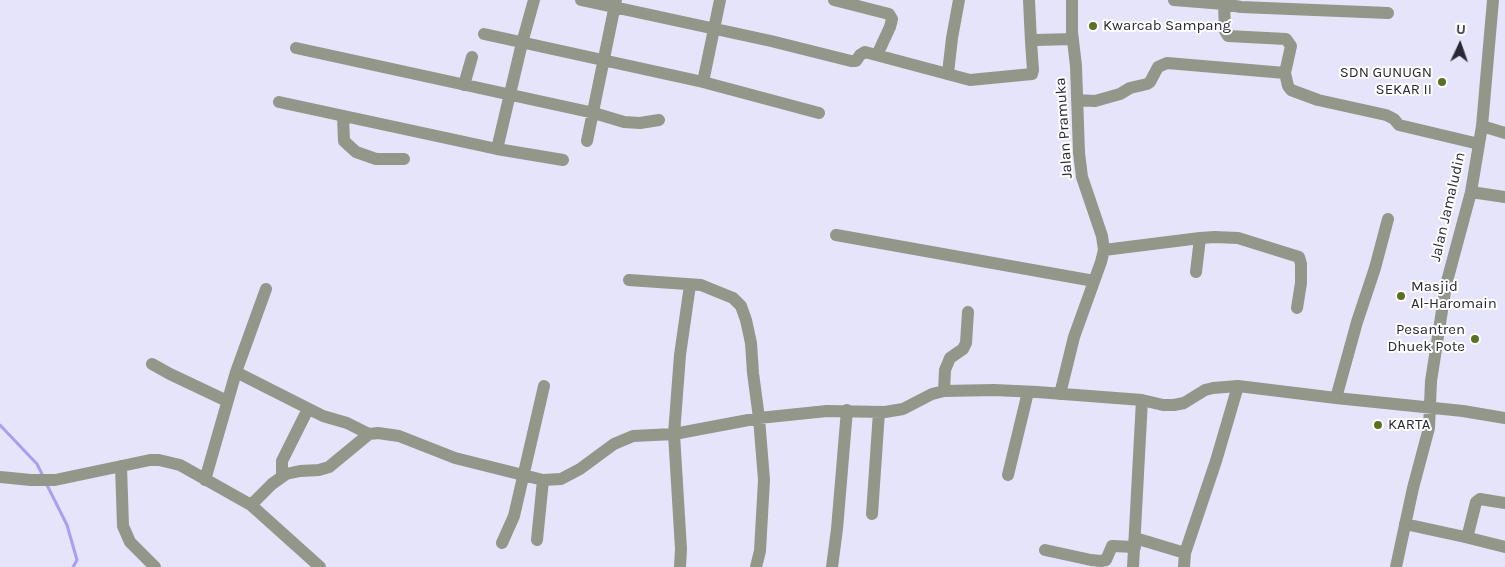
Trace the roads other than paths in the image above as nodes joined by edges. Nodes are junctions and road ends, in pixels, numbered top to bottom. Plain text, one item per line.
1 (534, 0) edge
2 (581, 0) edge
3 (720, 0) edge
4 (834, 0) edge
5 (959, 0) edge
6 (1029, 0) edge
7 (1072, 0) edge
8 (1174, 0) edge
9 (1493, 0) edge
10 (1225, 2) edge
11 (615, 4) edge
12 (1388, 13) dead end
13 (713, 28) junction
14 (484, 34) dead end
15 (1073, 39) junction
16 (1031, 42) junction
17 (522, 43) junction
18 (296, 48) dead end
19 (877, 55) junction
20 (472, 57) dead end
21 (604, 60) junction
22 (1285, 72) junction
23 (948, 73) junction
24 (703, 82) junction
25 (464, 85) junction
26 (509, 96) junction
27 (1078, 100) junction
28 (279, 102) dead end
29 (594, 113) junction
30 (818, 113) dead end
31 (343, 116) junction
32 (658, 120) dead end
33 (1482, 126) junction
34 (1505, 133) edge
35 (587, 141) dead end
36 (1479, 144) junction
37 (497, 149) junction
38 (404, 159) dead end
39 (563, 160) dead end
40 (1471, 192) junction
41 (1505, 197) edge
42 (1388, 219) dead end
43 (836, 234) dead end
44 (1200, 238) junction
45 (1104, 250) junction
46 (1196, 272) dead end
47 (629, 280) dead end
48 (1094, 281) junction
49 (690, 285) junction
50 (266, 289) dead end
51 (1297, 308) dead end
52 (968, 312) dead end
53 (152, 364) dead end
54 (236, 372) junction
55 (544, 386) dead end
56 (1238, 386) junction
57 (944, 392) junction
58 (1028, 392) junction
59 (1060, 394) junction
60 (1336, 398) junction
61 (1142, 400) junction
62 (227, 401) junction
63 (1430, 408) junction
64 (308, 409) junction
65 (848, 410) junction
66 (878, 412) junction
67 (759, 418) junction
68 (1505, 418) edge
69 (369, 434) junction
70 (674, 434) junction
71 (121, 466) junction
72 (1008, 475) dead end
73 (282, 476) junction
74 (524, 476) junction
75 (0, 477) edge
76 (205, 480) junction
77 (543, 480) junction
78 (1505, 503) edge
79 (250, 505) junction
80 (872, 514) dead end
81 (1405, 524) junction
82 (1465, 537) junction
83 (537, 540) dead end
84 (502, 543) dead end
85 (1135, 543) junction
86 (1505, 547) edge
87 (1045, 550) dead end
88 (1185, 553) junction
89 (155, 567) edge
90 (320, 567) edge
91 (680, 567) edge
92 (756, 567) edge
93 (832, 567) edge
94 (1133, 567) edge
95 (1184, 567) edge
96 (1396, 567) edge

1 - 17 street
2 - 11 street
3 - 13 street
4 - 19 street
5 - 23 street
6 - 16 street
7 - 15 street, Jalan Pramuka
8 - 10 street
9 - 33 street, Jalan Jamaludin
10 - 12 street
10 - 22 street
11 - 13 street
11 - 21 street
13 - 19 street
13 - 24 street
14 - 17 street
15 - 16 street
15 - 27 street, Jalan Pramuka
16 - 23 street
17 - 21 street
17 - 26 street
18 - 25 street
19 - 23 street
20 - 25 street
21 - 24 street
21 - 29 street
22 - 27 street
22 - 36 street
24 - 30 street
25 - 26 street
26 - 29 street
26 - 37 street
27 - 45 street, Jalan Pramuka
28 - 31 street
29 - 32 street
29 - 35 street
31 - 37 street
31 - 38 street
33 - 34 street
33 - 36 street, Jalan Jamaludin
36 - 40 street, Jalan Jamaludin
37 - 39 street
40 - 41 street
40 - 63 street, Jalan Jamaludin
42 - 60 street
43 - 48 street
44 - 45 street
44 - 46 street
44 - 51 street
45 - 48 street
47 - 49 street
48 - 59 street
49 - 67 street
49 - 70 street
50 - 54 street
52 - 57 street
53 - 62 street
54 - 62 street
54 - 64 street
55 - 74 street
56 - 60 street
56 - 61 street
56 - 88 street
57 - 58 street
57 - 66 street
58 - 59 street
58 - 72 street
59 - 61 street
60 - 63 street
61 - 85 street
62 - 76 street
63 - 68 street
63 - 81 street, Jalan Jamaludin
64 - 69 street
64 - 73 street
65 - 66 street
65 - 67 street
65 - 93 street
66 - 80 street
67 - 70 street
67 - 92 street
69 - 73 street
69 - 74 street
70 - 77 street
70 - 91 street
71 - 75 street
71 - 76 street
71 - 89 street
73 - 79 street
74 - 77 street
74 - 84 street
76 - 79 street
77 - 83 street
78 - 82 street
79 - 90 street
81 - 82 street
81 - 96 street, Jalan Jamaludin
82 - 86 street
85 - 87 street
85 - 88 street
85 - 94 street
88 - 95 street

